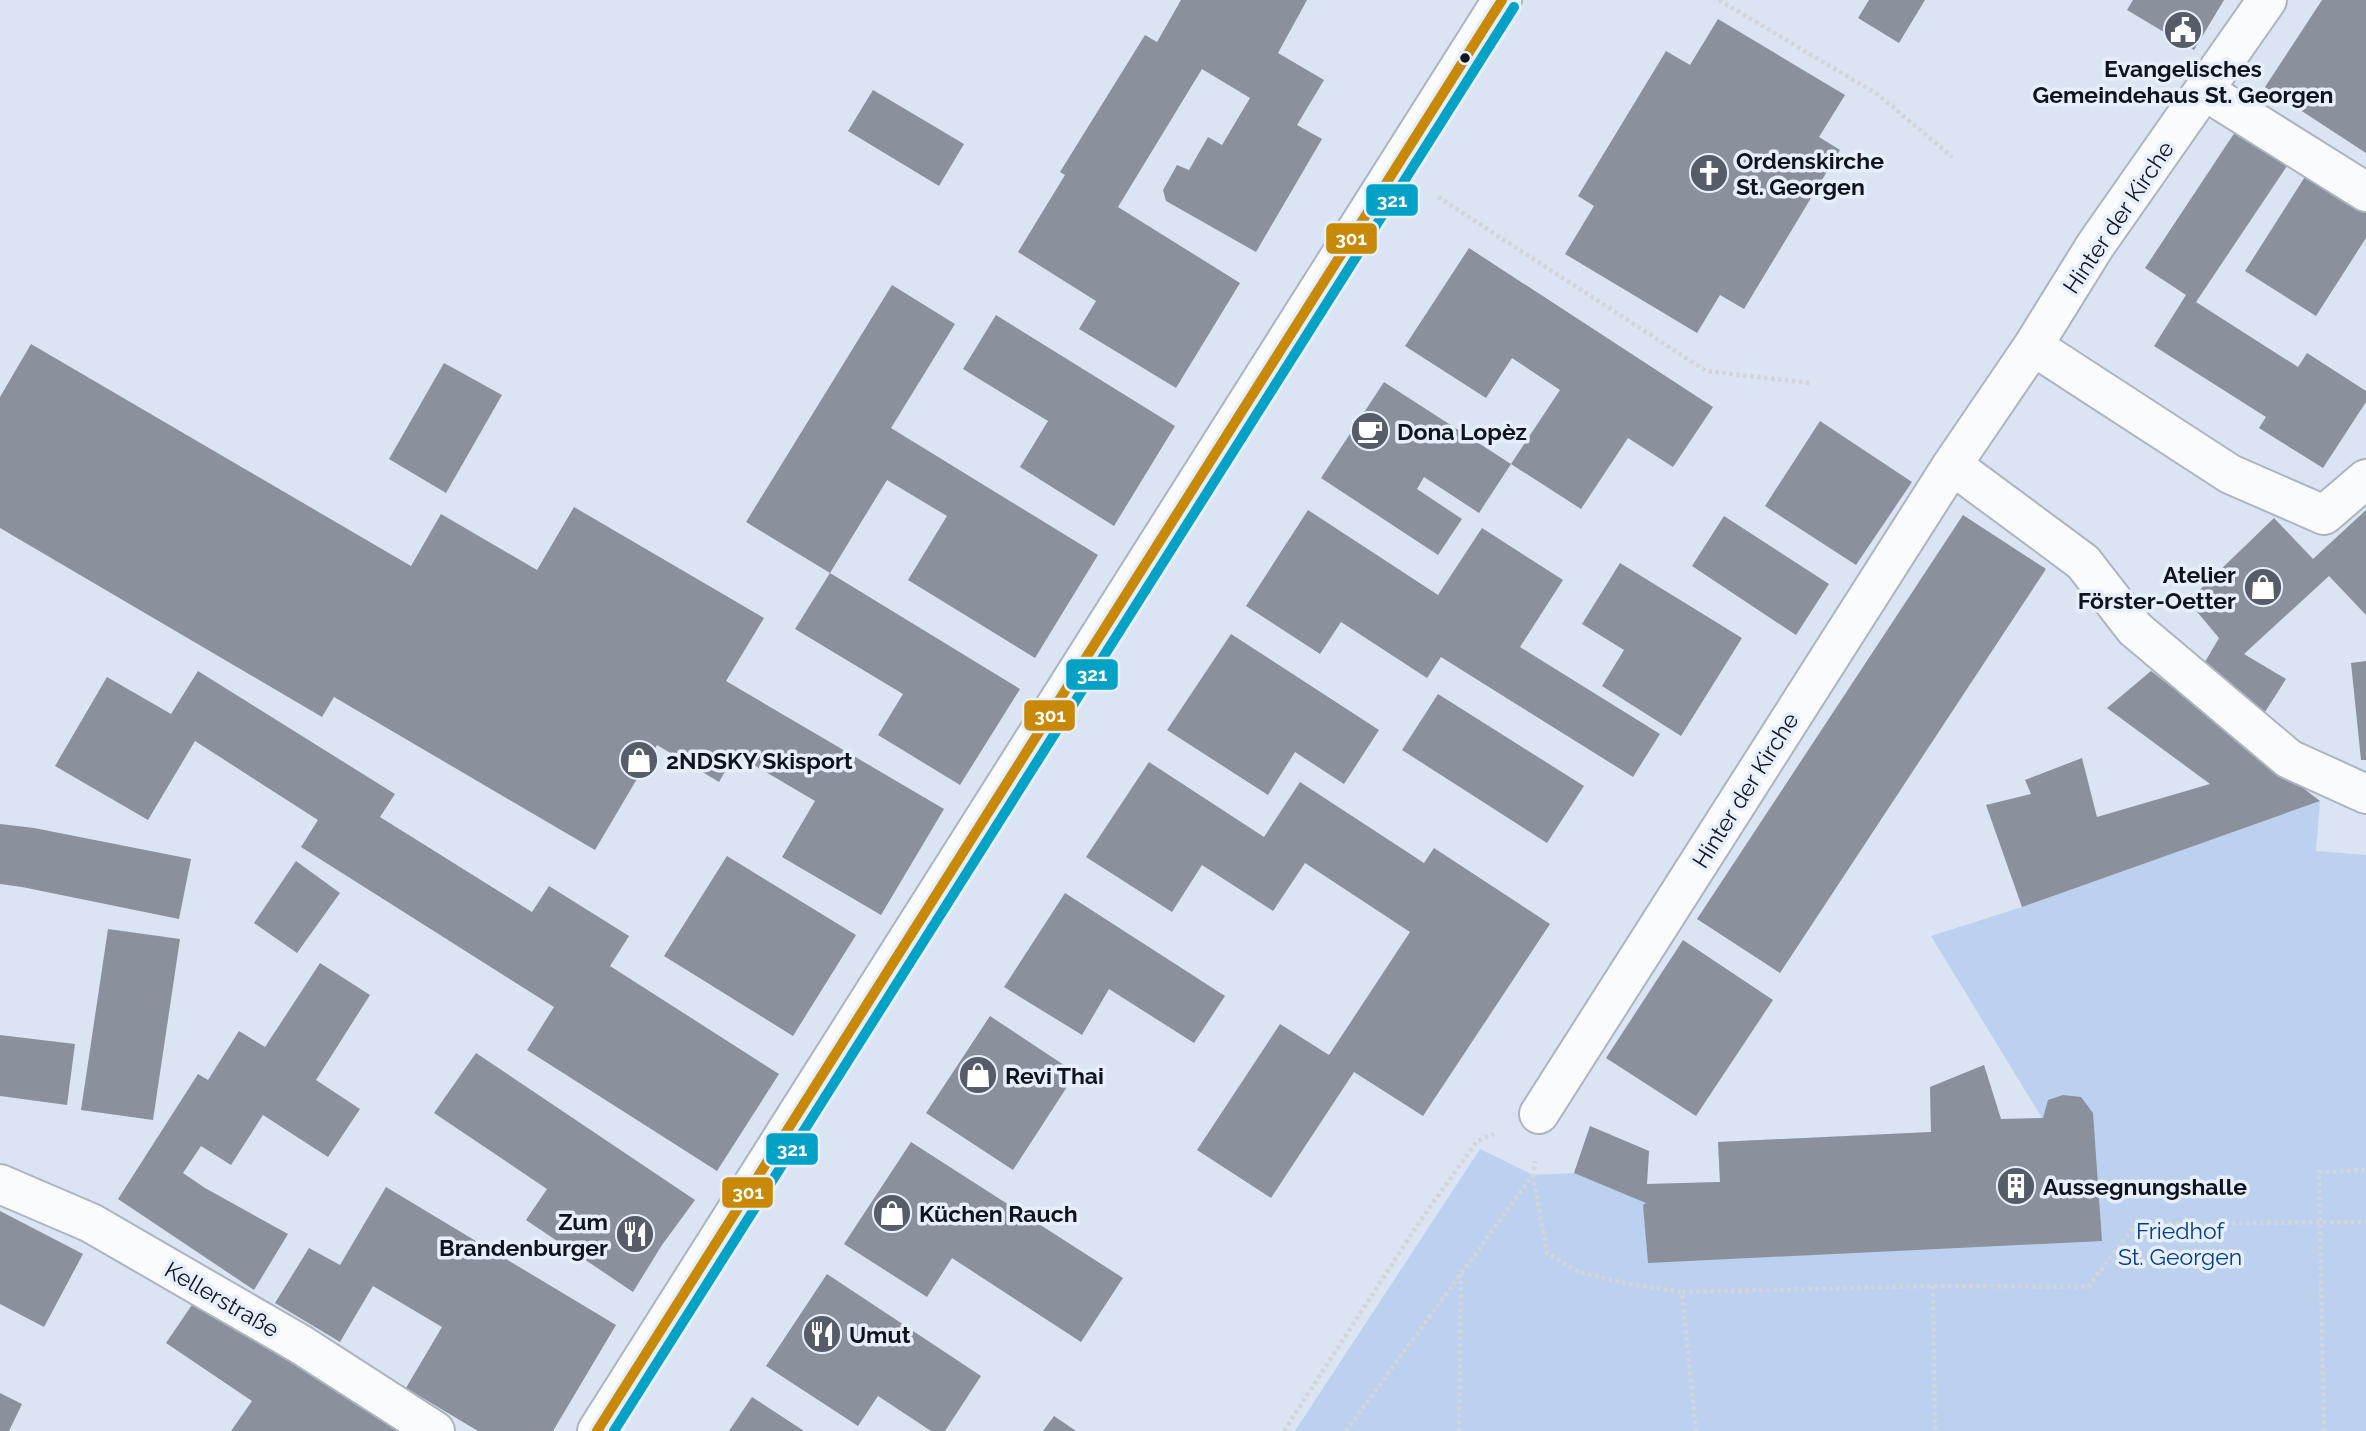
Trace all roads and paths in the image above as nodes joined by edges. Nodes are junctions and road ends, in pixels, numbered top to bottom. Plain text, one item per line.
1 (1502, 0) edge
2 (1719, 0) edge
3 (2267, 0) edge
4 (2205, 90) junction
5 (1952, 157) dead end
6 (1396, 169) junction
7 (2366, 192) edge
8 (2032, 346) junction
9 (1810, 383) dead end
10 (1952, 465) junction
11 (2366, 479) edge
12 (2366, 794) edge
13 (1539, 1114) junction
14 (2366, 1170) edge
15 (1533, 1175) junction
16 (0, 1184) edge
17 (2321, 1220) junction
18 (2366, 1222) edge
19 (1461, 1274) junction
20 (1933, 1286) junction
21 (1682, 1292) junction
22 (435, 1431) edge
23 (597, 1431) edge
24 (1284, 1431) edge
25 (1346, 1431) edge
26 (1459, 1431) edge
27 (1696, 1431) edge
28 (1935, 1431) edge
29 (2324, 1431) edge

1 - 6 street
2 - 5 path
3 - 4 street, Hinter der Kirche
4 - 7 street
4 - 8 street, Hinter der Kirche
6 - 9 path
6 - 23 street
8 - 10 street, Hinter der Kirche
8 - 11 street
10 - 12 street
10 - 13 street, Hinter der Kirche
13 - 15 path
13 - 24 path
14 - 17 path
15 - 19 path
15 - 21 path
16 - 22 street, Kellerstraße
17 - 18 path
17 - 20 path
17 - 29 path
19 - 25 path
19 - 26 path
20 - 21 path
20 - 28 path
21 - 27 path

